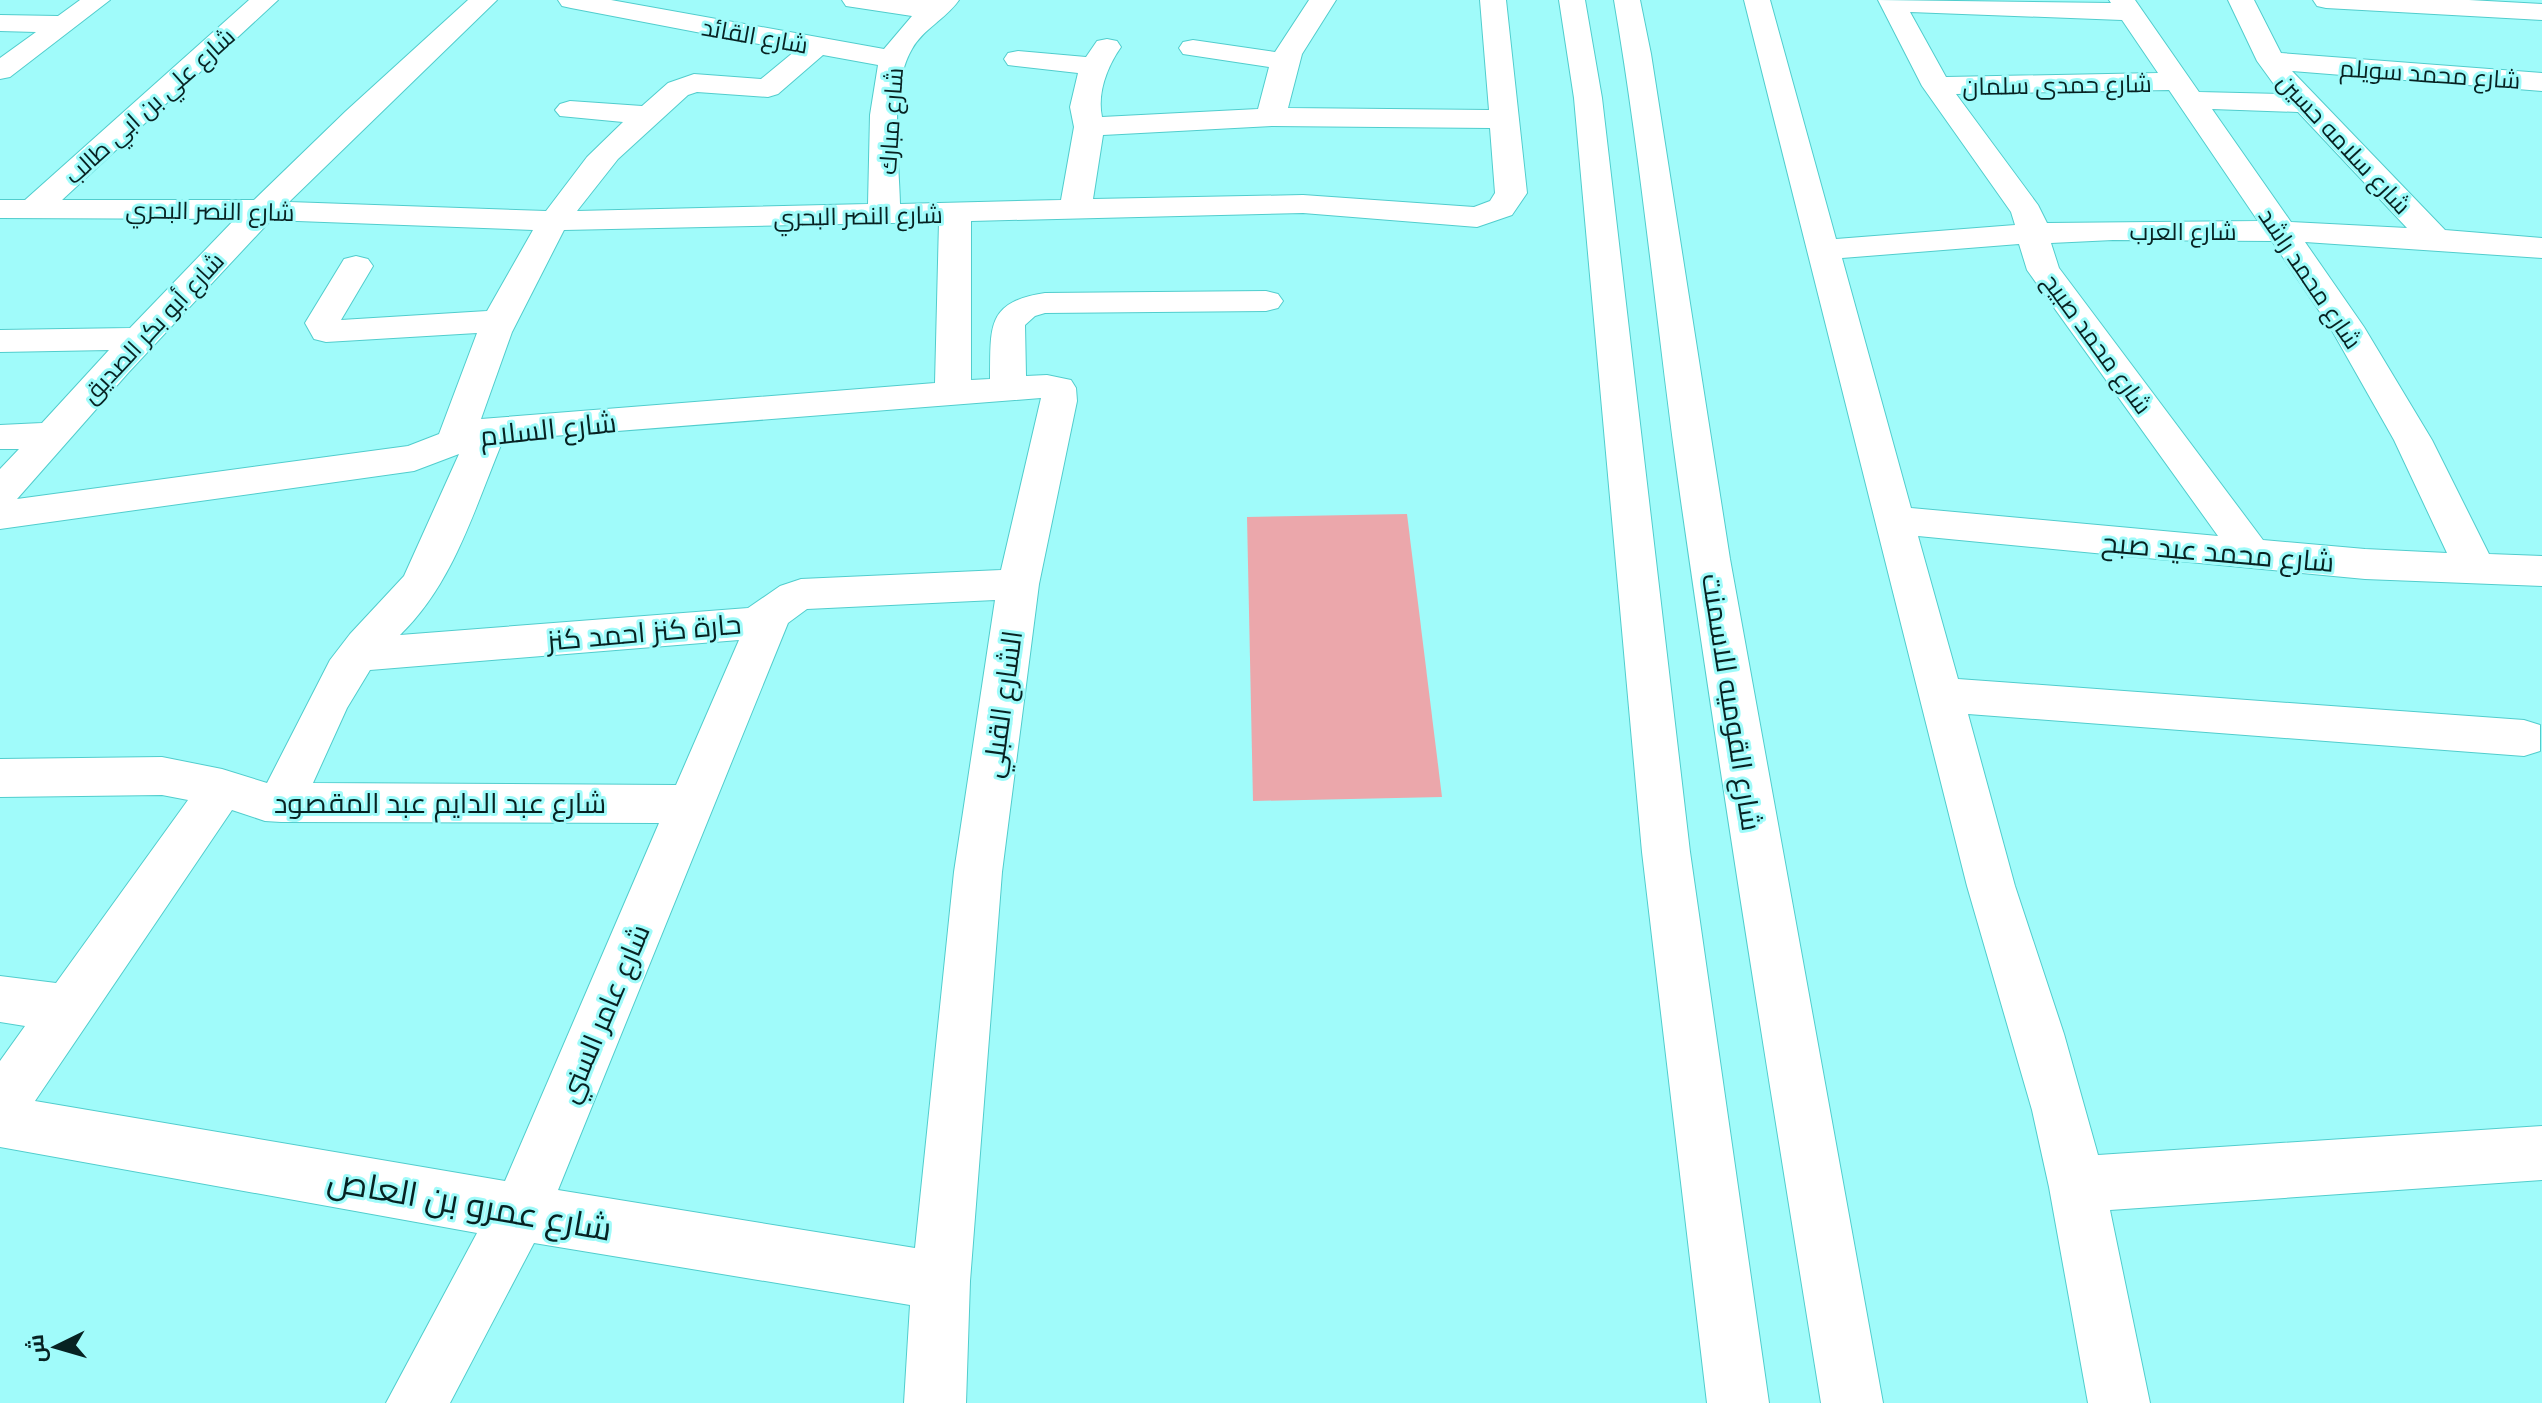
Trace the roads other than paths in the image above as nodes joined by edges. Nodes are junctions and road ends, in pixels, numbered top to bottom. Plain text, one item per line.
1 (97, 0) edge
2 (265, 0) edge
3 (484, 0) edge
4 (571, 0) edge
5 (855, 0) edge
6 (1323, 0) edge
7 (1493, 0) edge
8 (1572, 0) edge
9 (1627, 0) edge
10 (1757, 0) edge
11 (2241, 0) edge
12 (2326, 0) edge
13 (1891, 2) edge
14 (940, 6) edge
15 (2126, 6) edge
16 (2542, 12) edge
17 (0, 23) edge
18 (65, 24) junction
19 (817, 46) junction
20 (1193, 48) dead end
21 (893, 59) junction
22 (1018, 59) dead end
23 (1282, 61) junction
24 (2271, 61) junction
25 (0, 71) edge
26 (2542, 82) edge
27 (1936, 86) junction
28 (2183, 90) junction
29 (2304, 103) junction
30 (570, 110) dead end
31 (651, 115) junction
32 (1272, 117) junction
33 (1503, 119) junction
34 (1089, 127) junction
35 (0, 209) edge
36 (33, 209) junction
37 (262, 210) junction
38 (1075, 211) junction
39 (955, 214) junction
40 (884, 215) junction
41 (556, 221) junction
42 (2279, 231) junction
43 (2032, 233) junction
44 (2434, 238) junction
45 (2542, 248) edge
46 (1823, 250) junction
47 (356, 266) dead end
48 (1266, 301) dead end
49 (497, 321) junction
50 (137, 339) junction
51 (0, 341) edge
52 (1008, 389) junction
53 (953, 394) junction
54 (51, 435) junction
55 (472, 436) junction
56 (0, 437) edge
57 (0, 494) edge
58 (0, 515) edge
59 (1894, 520) junction
60 (2252, 554) junction
61 (2476, 570) junction
62 (2542, 571) edge
63 (1018, 584) junction
64 (771, 613) junction
65 (357, 655) junction
66 (1940, 695) junction
67 (2524, 738) dead end
68 (0, 778) edge
69 (222, 788) junction
70 (281, 803) junction
71 (691, 804) junction
72 (0, 999) edge
73 (68, 1008) junction
74 (0, 1106) edge
75 (0, 1121) edge
76 (2542, 1153) edge
77 (2076, 1184) junction
78 (520, 1212) junction
79 (941, 1281) junction
80 (417, 1403) edge
81 (935, 1403) edge
82 (1738, 1403) edge
83 (1852, 1403) edge
84 (2119, 1403) edge

1 - 18 street
2 - 36 street, شارع علي بن ابي طالب
3 - 37 street, شارع أبو بكر الصديق
4 - 19 street, شارع القائد
5 - 14 street
6 - 23 street
7 - 33 street, شارع النصر البحري
8 - 82 street
9 - 83 street, شارع القوميه للاسمنت
10 - 46 street
11 - 24 street, شارع سلامه حسين
12 - 16 street
13 - 15 street
13 - 27 street, شارع محمد صبيح
14 - 21 street, شارع مبارك
15 - 28 street, شارع محمد راشد
17 - 18 street
18 - 25 street
19 - 21 street, شارع القائد
19 - 31 street
20 - 23 street
21 - 40 street, شارع مبارك
22 - 34 street
23 - 32 street
24 - 26 street, شارع محمد سويلم
24 - 29 street, شارع سلامه حسين
27 - 28 street, شارع حمدى سلمان
27 - 43 street, شارع محمد صبيح
28 - 29 street, شارع حمدى سلمان
28 - 42 street, شارع محمد راشد
29 - 44 street, شارع سلامه حسين
30 - 31 street
31 - 41 street
32 - 33 street
32 - 34 street
33 - 38 street, شارع النصر البحري
34 - 38 street
35 - 36 street, شارع النصر البحري
36 - 37 street, شارع النصر البحري
37 - 41 street, شارع النصر البحري
37 - 50 street, شارع أبو بكر الصديق
38 - 39 street, شارع النصر البحري
39 - 40 street, شارع النصر البحري
39 - 53 street
40 - 41 street, شارع النصر البحري
41 - 49 street
42 - 43 street, شارع العرب
42 - 44 street, شارع العرب
42 - 61 street, شارع محمد راشد
43 - 46 street, شارع العرب
43 - 60 street, شارع محمد صبيح
44 - 45 street, شارع العرب
46 - 59 street
47 - 49 street
48 - 52 street
49 - 55 street
50 - 51 street
50 - 54 street, شارع أبو بكر الصديق
52 - 53 street, شارع السلام
52 - 63 street, الشارع القبلي
53 - 55 street, شارع السلام
54 - 56 street
54 - 57 street, شارع أبو بكر الصديق
55 - 58 street, شارع السلام
55 - 65 street
59 - 60 street, شارع محمد عيد صبح
59 - 66 street
60 - 61 street, شارع محمد عيد صبح
61 - 62 street, شارع محمد عيد صبح
63 - 64 street, حارة كنز احمد كنز
63 - 79 street, الشارع القبلي
64 - 65 street, حارة كنز احمد كنز
64 - 71 street, شارع عامر السني
65 - 70 street
66 - 67 street
66 - 77 street
68 - 69 street, شارع عبد الدايم عبد المقصود
69 - 70 street, شارع عبد الدايم عبد المقصود
69 - 73 street
70 - 71 street, شارع عبد الدايم عبد المقصود
71 - 78 street, شارع عامر السني
72 - 73 street
73 - 74 street
75 - 78 street, شارع عمرو بن العاص
76 - 77 street
77 - 84 street
78 - 79 street, شارع عمرو بن العاص
78 - 80 street, شارع عامر السني
79 - 81 street, الشارع القبلي

